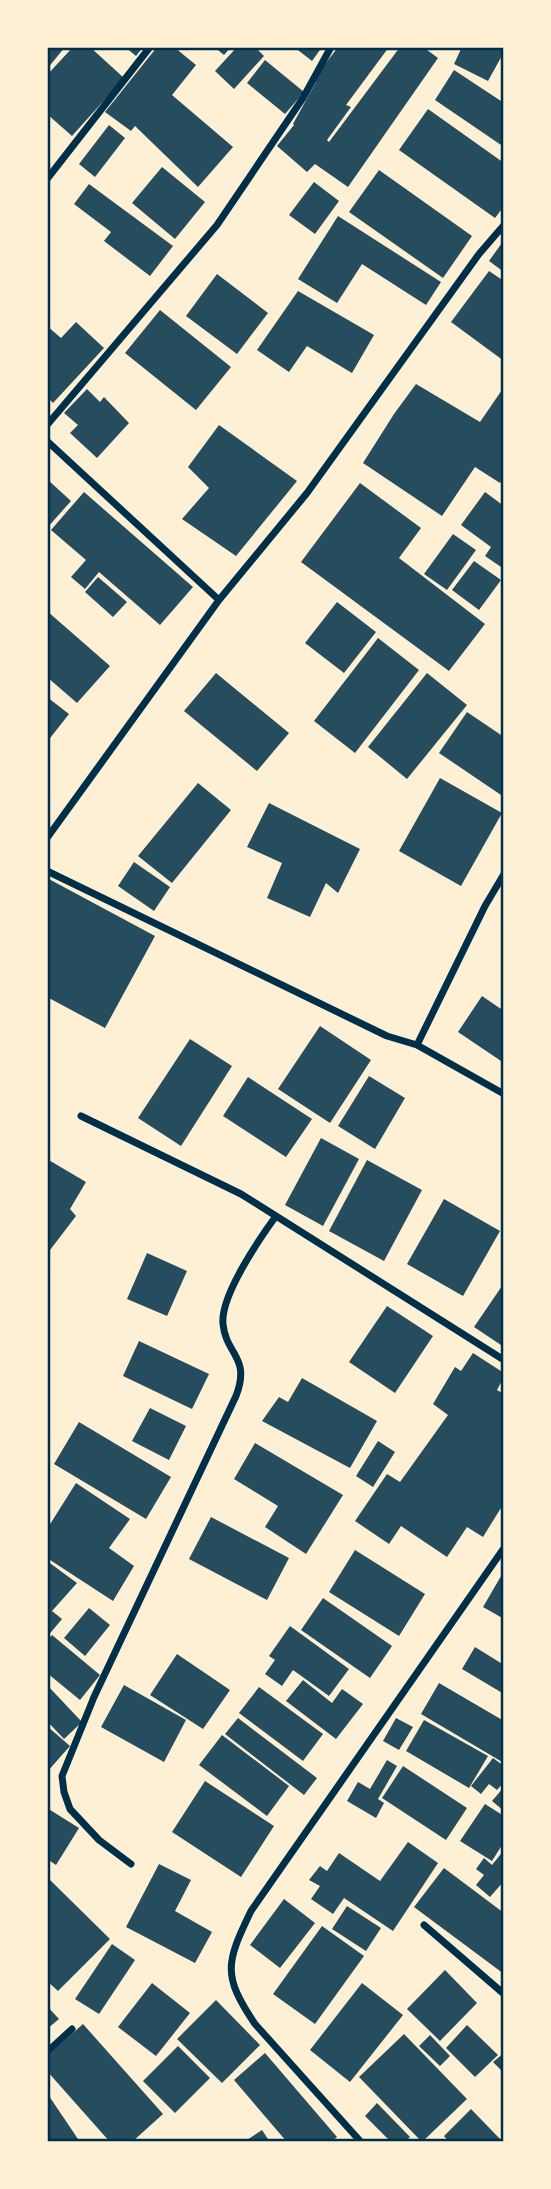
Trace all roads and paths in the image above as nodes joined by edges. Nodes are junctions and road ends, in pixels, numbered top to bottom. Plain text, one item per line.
1 (150, 47) edge
2 (331, 47) edge
3 (47, 179) edge
4 (504, 225) edge
5 (47, 425) edge
6 (47, 441) edge
7 (219, 600) junction
8 (47, 838) edge
9 (47, 871) edge
10 (504, 874) edge
11 (417, 1045) junction
12 (504, 1094) edge
13 (80, 1116) dead end
14 (276, 1216) junction
15 (504, 1360) edge
16 (504, 1548) edge
17 (131, 1864) dead end
18 (424, 1925) dead end
19 (504, 1994) edge
20 (72, 2029) dead end
21 (47, 2052) edge
22 (360, 2142) edge

1 - 3 street
2 - 5 street
4 - 7 street
6 - 7 street
7 - 8 street
9 - 11 street
10 - 11 street
11 - 12 street
13 - 14 street
14 - 15 street
14 - 17 street
16 - 22 street
18 - 19 street
20 - 21 street

